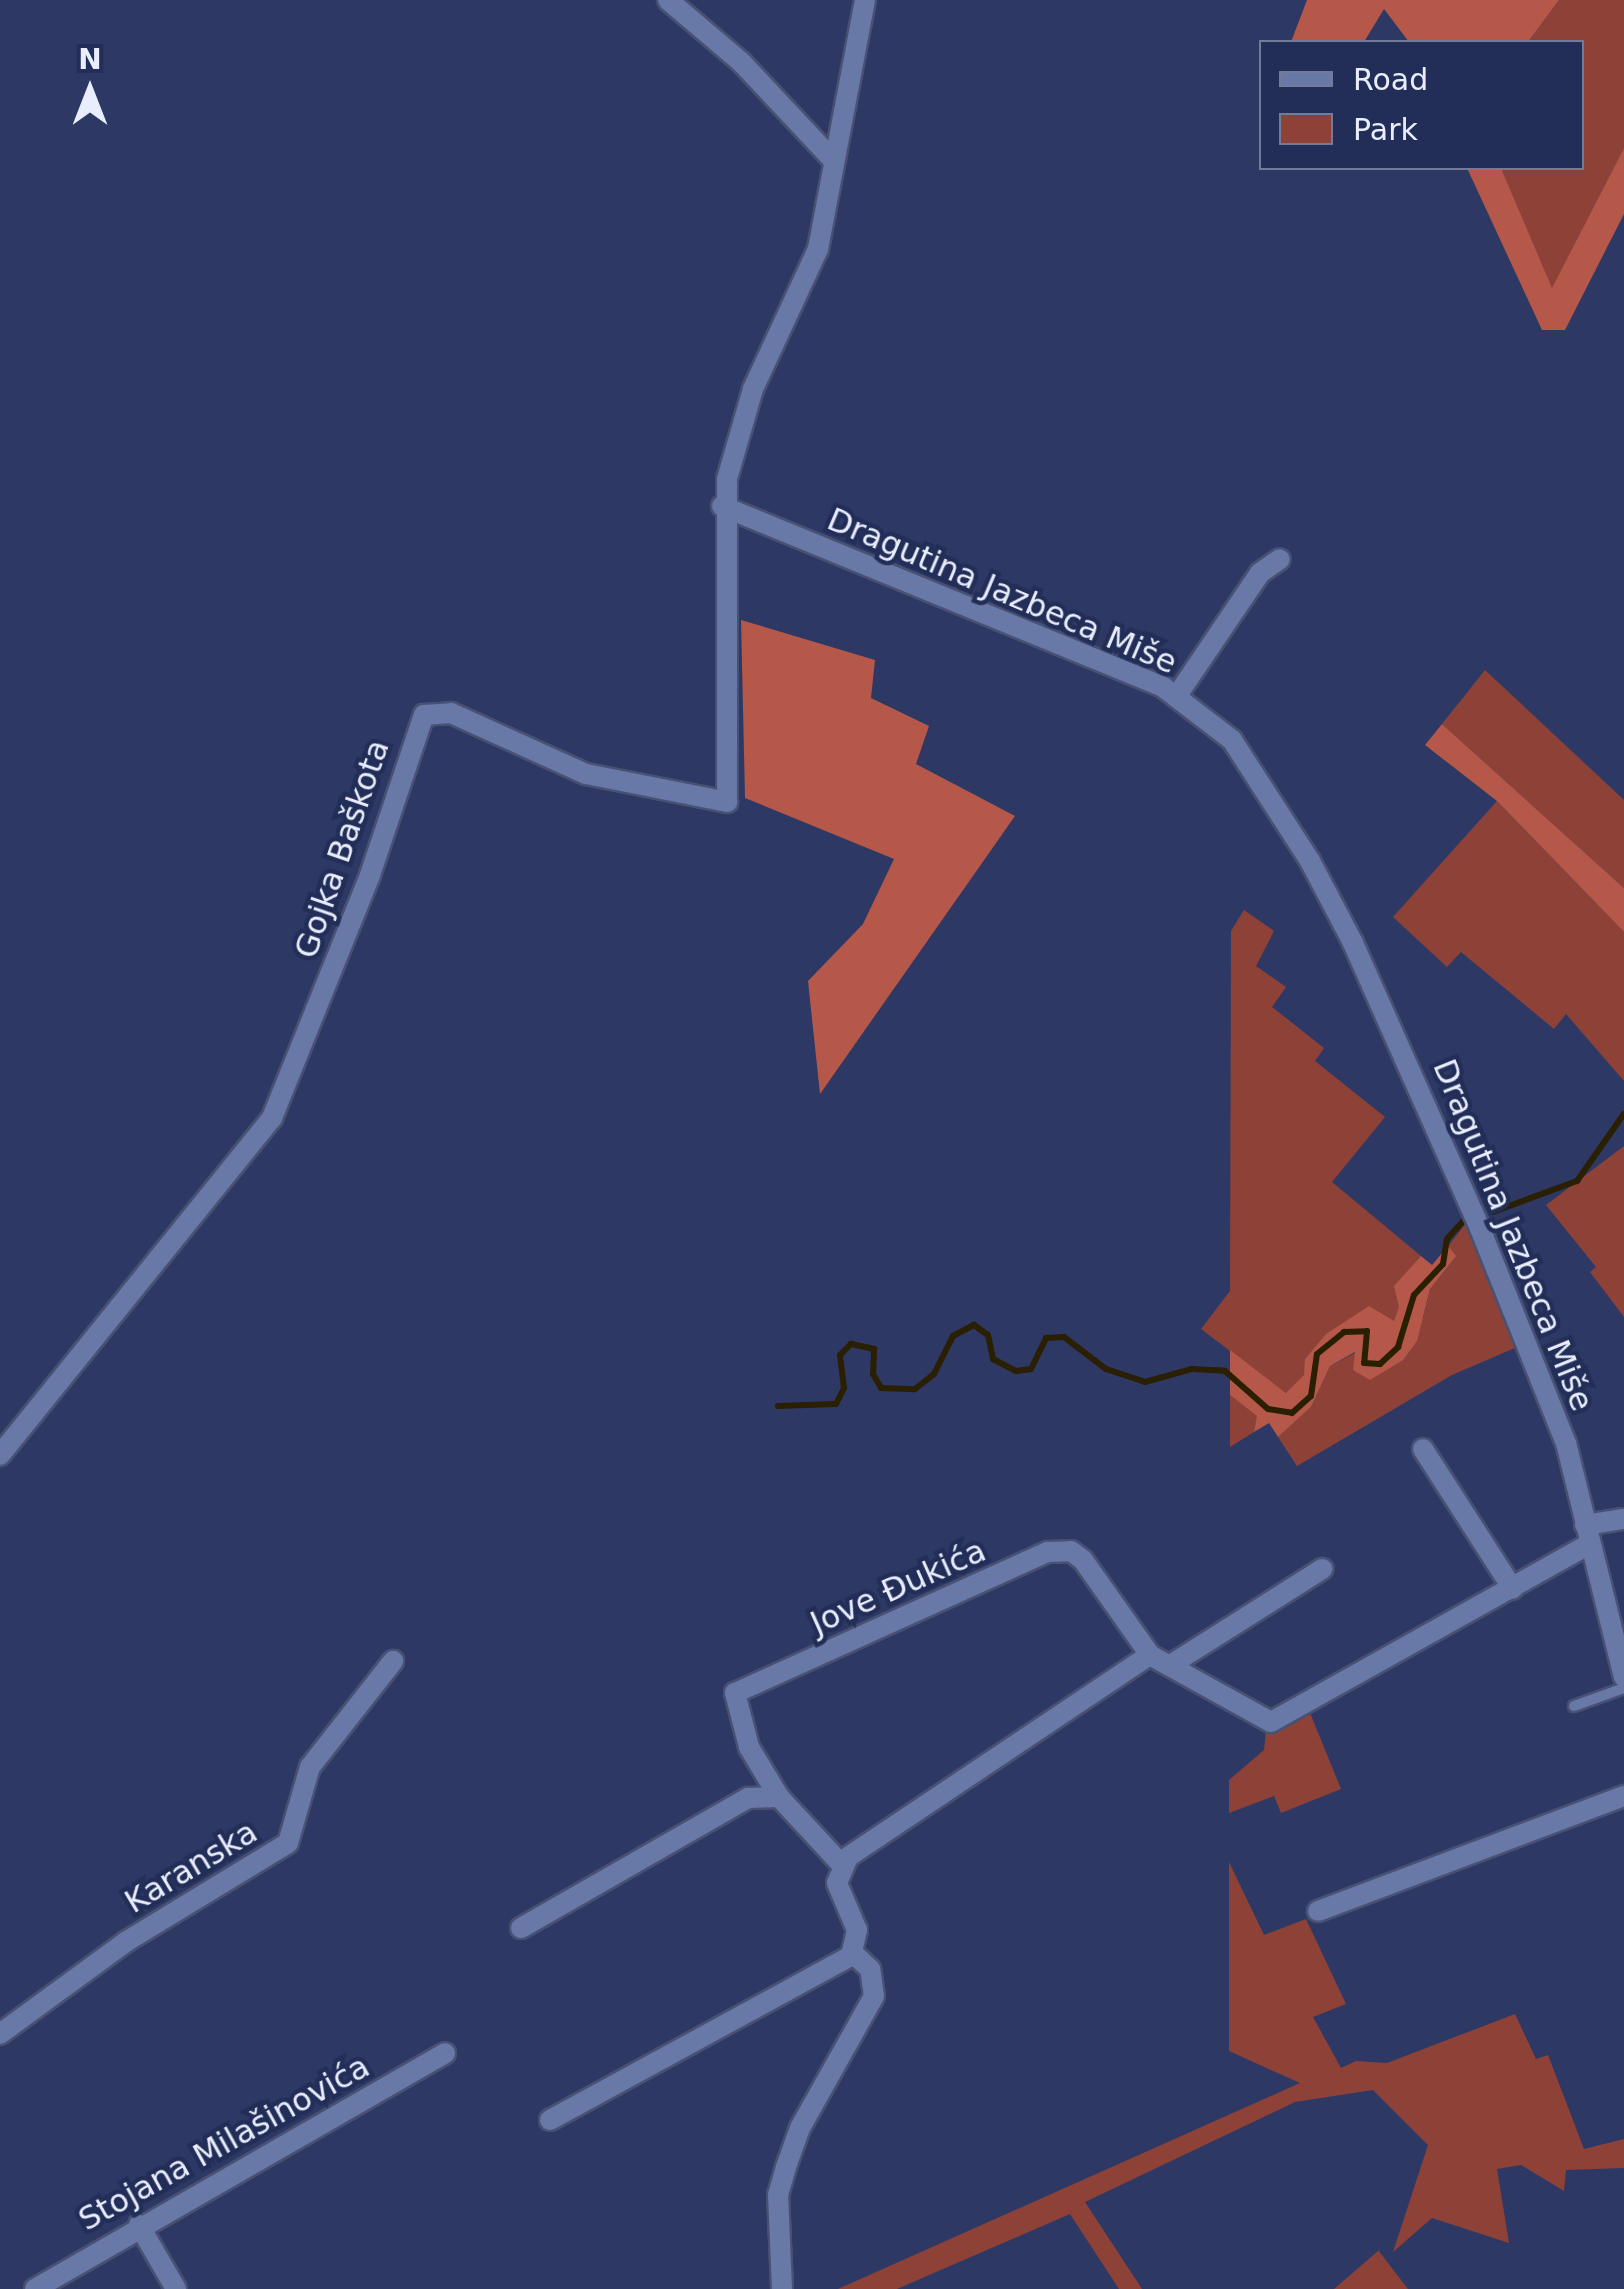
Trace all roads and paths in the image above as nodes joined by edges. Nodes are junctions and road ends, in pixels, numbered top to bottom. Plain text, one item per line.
1 (668, 0) edge
2 (865, 0) edge
3 (833, 160) junction
4 (722, 506) junction
5 (1280, 559) dead end
6 (1176, 697) junction
7 (1423, 1449) dead end
8 (0, 1455) edge
9 (1624, 1519) edge
10 (1588, 1534) junction
11 (1322, 1569) dead end
12 (1513, 1589) junction
13 (1150, 1656) junction
14 (393, 1661) dead end
15 (1172, 1664) junction
16 (1624, 1677) edge
17 (1624, 1688) edge
18 (1574, 1706) dead end
19 (1624, 1796) edge
20 (779, 1797) junction
21 (842, 1866) junction
22 (1318, 1911) dead end
23 (521, 1928) dead end
24 (853, 1953) junction
25 (0, 2034) edge
26 (445, 2052) dead end
27 (550, 2120) dead end
28 (138, 2226) junction
29 (35, 2289) edge
30 (176, 2289) edge
31 (782, 2289) edge

1 - 3 street
2 - 3 street
3 - 4 street
4 - 6 street, Dragutina Jazbeca Miše
4 - 8 street, Gojka Baškota
5 - 6 street
6 - 10 street, Dragutina Jazbeca Miše
7 - 12 street
9 - 10 street
10 - 12 street
10 - 16 street, Dragutina Jazbeca Miše
11 - 15 street
12 - 15 street
13 - 15 street
13 - 20 street, Jove Đukića
13 - 21 street
14 - 25 street, Karanska
17 - 18 lane
19 - 22 street
20 - 21 street, Jove Đukića
20 - 23 street
21 - 24 street
24 - 27 street
24 - 31 street
26 - 28 street, Stojana Milašinovića
28 - 29 street, Stojana Milašinovića
28 - 30 street

